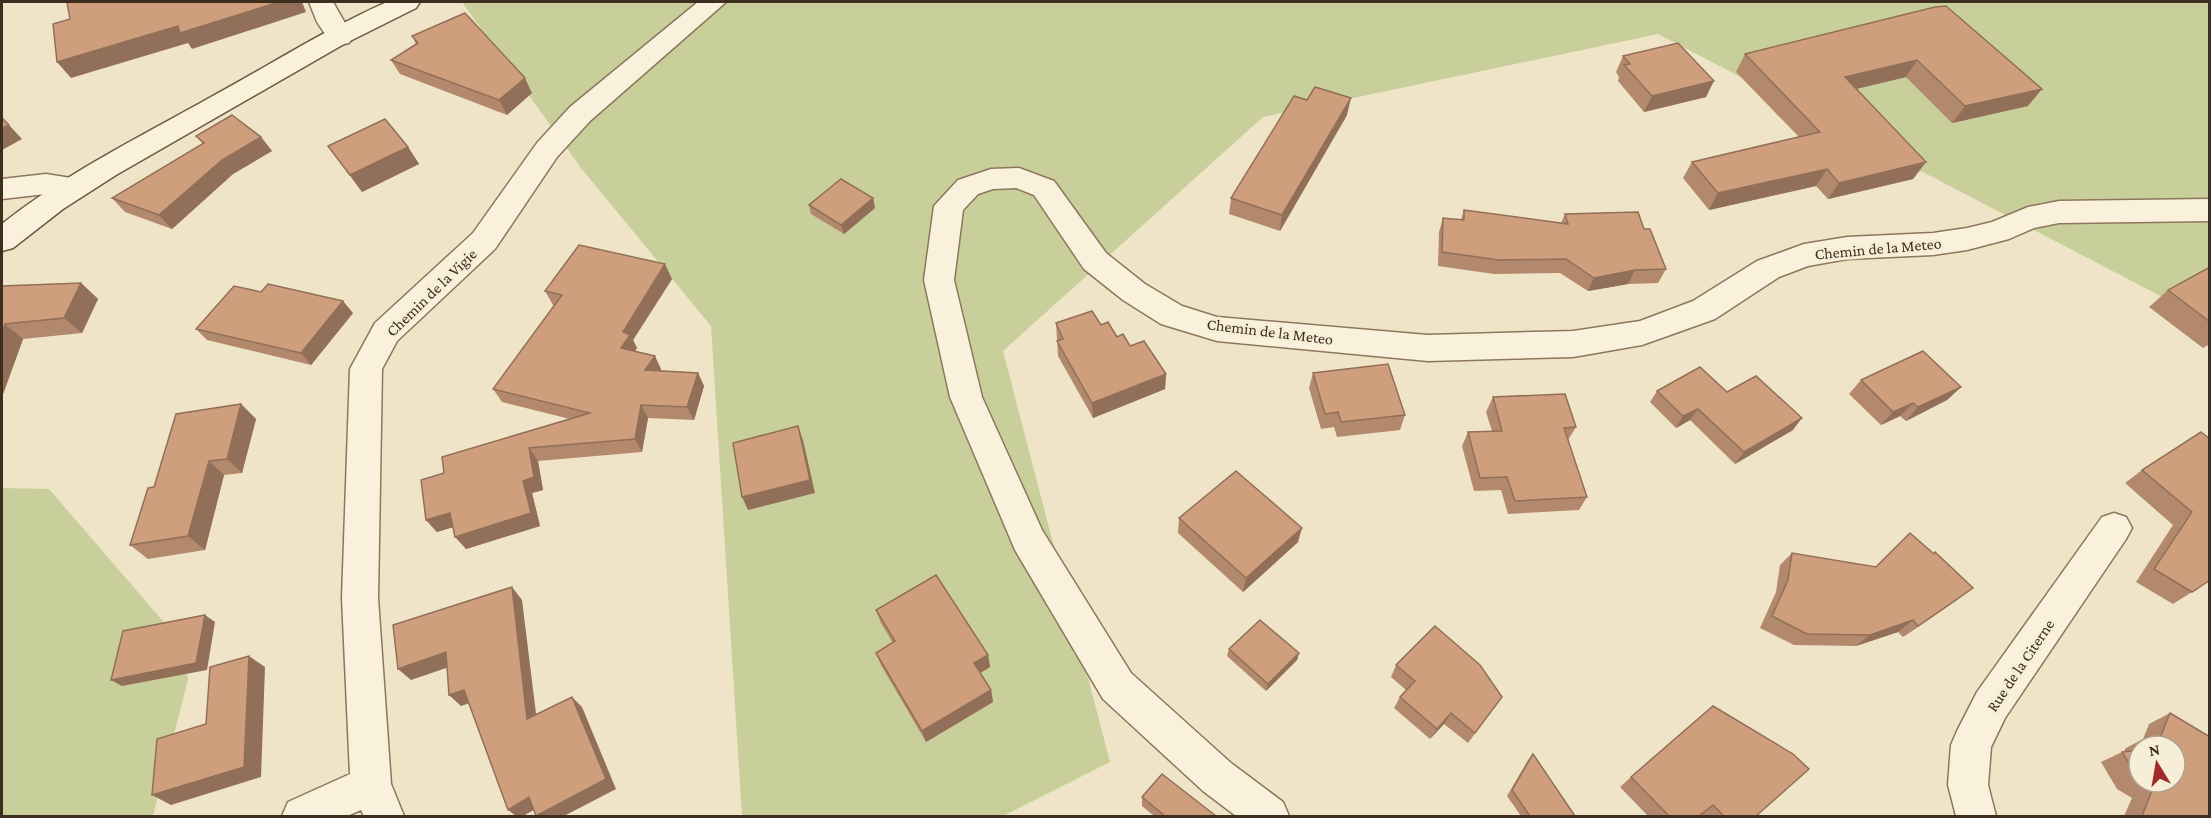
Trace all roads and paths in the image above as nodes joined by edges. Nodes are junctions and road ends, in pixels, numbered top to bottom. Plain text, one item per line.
1 (321, 2) edge
2 (407, 2) edge
3 (713, 2) edge
4 (340, 37) junction
5 (74, 187) junction
6 (2, 189) edge
7 (2210, 210) edge
8 (2, 240) edge
9 (2114, 528) dead end
10 (377, 801) edge
11 (302, 816) edge
12 (1269, 816) edge
13 (1976, 816) edge

1 - 4 street
2 - 4 street
3 - 10 street, Chemin de la Vigie
4 - 5 street
5 - 6 street
5 - 8 street
7 - 12 street, Chemin de la Meteo
9 - 13 street, Rue de la Citerne
10 - 11 street

